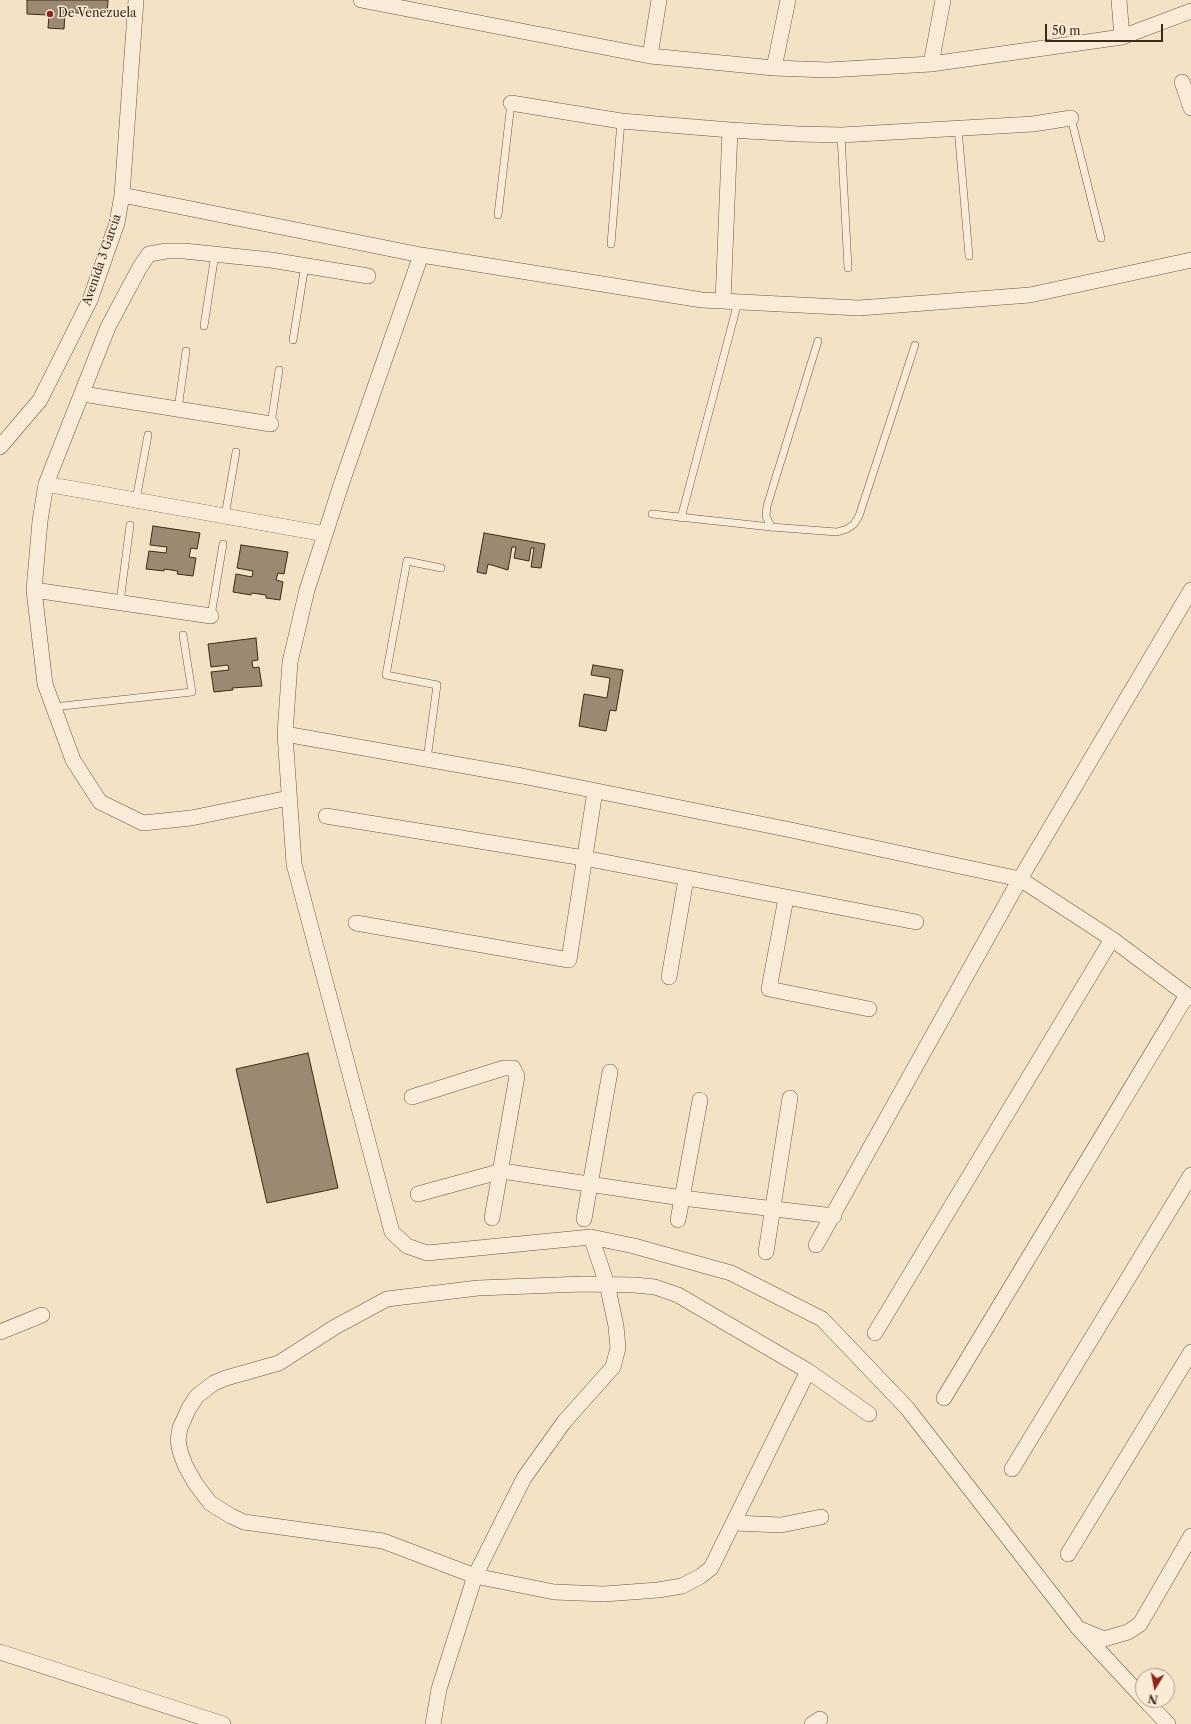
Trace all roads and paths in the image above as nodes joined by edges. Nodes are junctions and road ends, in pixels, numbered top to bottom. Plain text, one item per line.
1 (136, 0) edge
2 (361, 0) edge
3 (659, 0) edge
4 (788, 0) edge
5 (943, 0) edge
6 (1119, 0) edge
7 (1191, 11) edge
8 (1122, 37) junction
9 (650, 56) junction
10 (931, 64) junction
11 (774, 68) junction
12 (1182, 82) dead end
13 (511, 103) joint
14 (1191, 108) edge
15 (1071, 118) joint
16 (621, 121) junction
17 (958, 128) junction
18 (730, 130) junction
19 (841, 135) junction
20 (122, 195) junction
21 (498, 215) dead end
22 (1102, 238) dead end
23 (611, 244) dead end
24 (215, 254) junction
25 (421, 255) junction
26 (969, 256) dead end
27 (1191, 260) edge
28 (305, 265) junction
29 (848, 268) dead end
30 (368, 276) dead end
31 (723, 301) junction
32 (738, 302) junction
33 (204, 326) dead end
34 (293, 340) dead end
35 (818, 341) dead end
36 (915, 345) dead end
37 (186, 351) dead end
38 (279, 370) dead end
39 (83, 394) junction
40 (178, 409) junction
41 (271, 424) joint
42 (148, 435) dead end
43 (0, 447) edge
44 (236, 452) dead end
45 (46, 484) junction
46 (136, 500) junction
47 (652, 514) dead end
48 (225, 516) junction
49 (681, 518) junction
50 (130, 525) dead end
51 (770, 527) junction
52 (325, 534) junction
53 (223, 544) dead end
54 (441, 568) dead end
55 (34, 590) junction
56 (1191, 591) edge
57 (120, 602) junction
58 (212, 616) joint
59 (183, 635) dead end
60 (53, 707) junction
61 (285, 734) junction
62 (427, 759) junction
63 (596, 791) junction
64 (289, 798) junction
65 (326, 816) dead end
66 (584, 858) junction
67 (686, 879) junction
68 (1020, 879) junction
69 (786, 898) junction
70 (916, 922) dead end
71 (356, 923) dead end
72 (1112, 939) junction
73 (668, 977) dead end
74 (1189, 996) edge
75 (869, 1008) dead end
76 (610, 1072) dead end
77 (412, 1098) dead end
78 (790, 1098) dead end
79 (700, 1100) dead end
80 (502, 1171) junction
81 (1191, 1175) edge
82 (590, 1184) junction
83 (418, 1194) dead end
84 (682, 1198) junction
85 (772, 1209) junction
86 (834, 1216) junction
87 (492, 1218) dead end
88 (584, 1219) dead end
89 (678, 1220) dead end
90 (591, 1237) junction
91 (816, 1245) dead end
92 (766, 1252) dead end
93 (607, 1284) junction
94 (42, 1315) dead end
95 (0, 1332) edge
96 (875, 1333) dead end
97 (1191, 1352) edge
98 (808, 1371) junction
99 (944, 1398) dead end
100 (869, 1414) dead end
101 (1012, 1469) dead end
102 (821, 1517) dead end
103 (734, 1523) junction
104 (1191, 1536) edge
105 (1068, 1554) dead end
106 (475, 1576) junction
107 (1078, 1628) junction
108 (0, 1652) edge
109 (1135, 1689) edge
110 (1153, 1708) edge
111 (223, 1724) edge
112 (433, 1724) edge
113 (1168, 1724) edge

1 - 20 street, Avenida 3 García
2 - 9 street
3 - 9 street
4 - 11 street
5 - 10 street
6 - 8 street
7 - 8 street
8 - 10 street
9 - 11 street
10 - 11 street
12 - 14 street
13 - 16 street
13 - 21 lane
15 - 17 street
15 - 22 lane
16 - 18 street
16 - 23 lane
17 - 19 street
17 - 26 lane
18 - 19 street
18 - 31 street
19 - 29 lane
20 - 25 street
20 - 43 street, Avenida 3 García
24 - 28 street
24 - 33 lane
24 - 39 street
25 - 31 street
25 - 52 street
27 - 32 street
28 - 30 street
28 - 34 lane
31 - 32 street
32 - 49 lane
35 - 51 lane
36 - 51 lane
37 - 40 lane
38 - 41 lane
39 - 40 street
39 - 45 street
40 - 41 street
42 - 46 lane
44 - 48 lane
45 - 46 street
45 - 55 street
46 - 48 street
47 - 49 lane
48 - 52 street
49 - 51 lane
50 - 57 lane
52 - 61 street
53 - 58 lane
54 - 62 lane
55 - 57 street
55 - 60 street
56 - 68 street
57 - 58 street
59 - 60 lane
60 - 64 street
61 - 62 street
61 - 64 street
62 - 63 street
63 - 66 street
63 - 68 street
64 - 90 street
65 - 66 street
66 - 67 street
66 - 71 street
67 - 69 street
67 - 73 street
68 - 72 street
68 - 86 street
69 - 70 street
69 - 75 street
72 - 74 street
72 - 96 street
74 - 99 street
76 - 82 street
77 - 80 street
78 - 85 street
79 - 84 street
80 - 82 street
80 - 83 street
80 - 87 street
81 - 101 street
82 - 84 street
82 - 88 street
84 - 85 street
84 - 89 street
85 - 86 street
85 - 92 street
86 - 91 street
90 - 93 street
90 - 107 street
93 - 98 street
93 - 106 street
93 - 106 street
94 - 95 street
97 - 105 street
98 - 100 street
98 - 103 street
102 - 103 street
103 - 106 street
104 - 107 street
106 - 112 street
107 - 109 street
108 - 111 street
110 - 113 street

